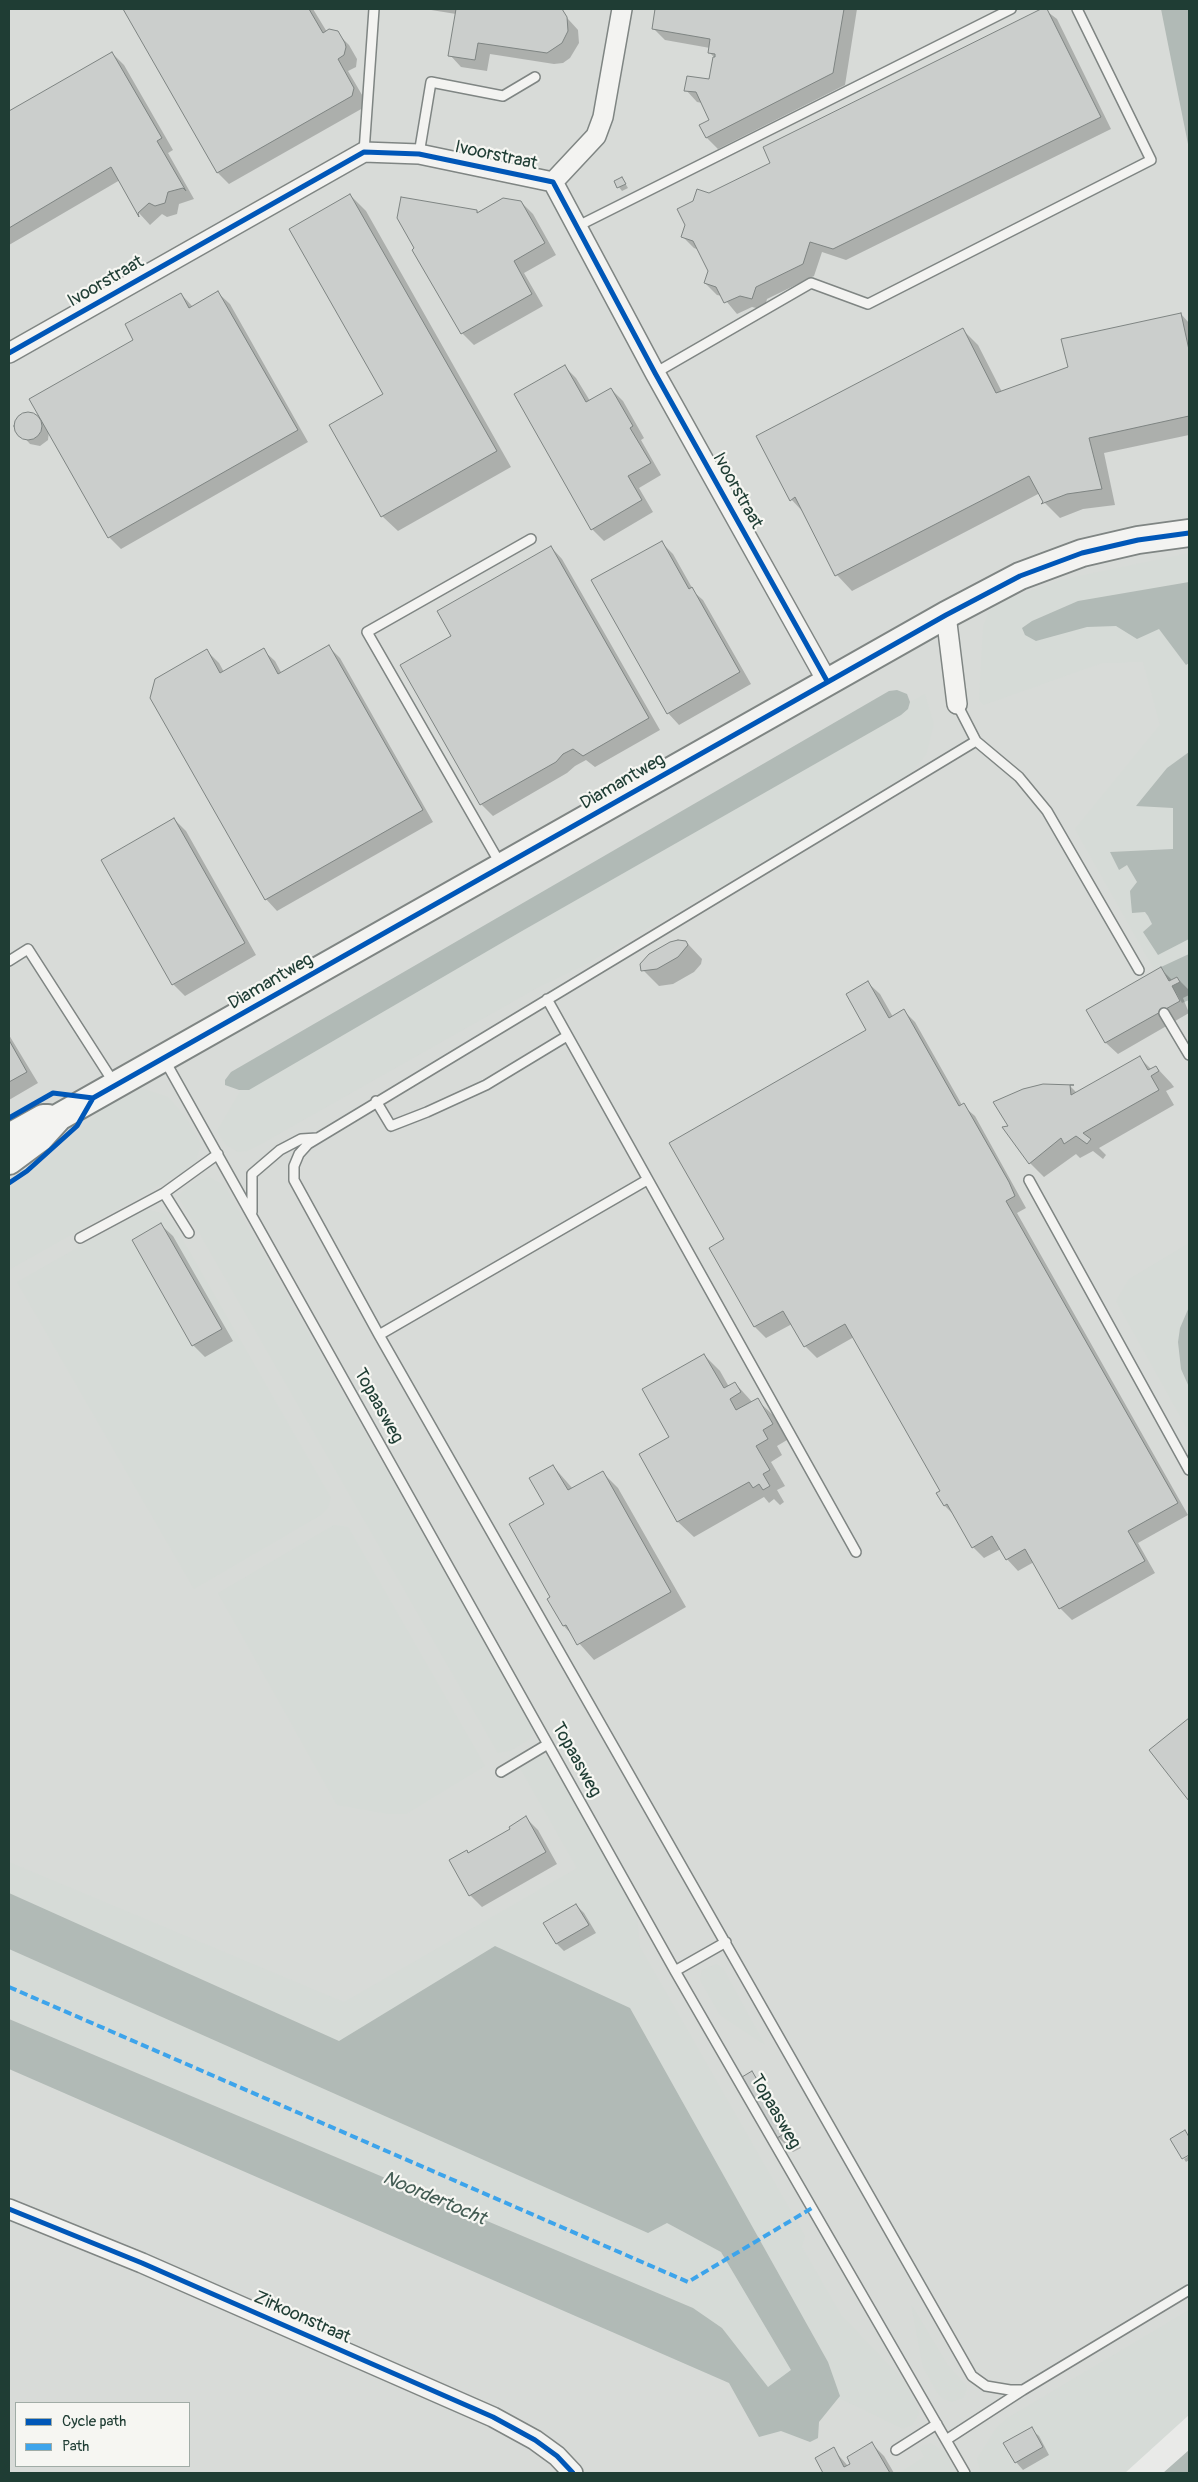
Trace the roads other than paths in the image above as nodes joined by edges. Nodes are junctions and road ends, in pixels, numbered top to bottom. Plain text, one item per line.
1 (374, 9) edge
2 (622, 9) edge
3 (1011, 9) edge
4 (1077, 9) edge
5 (535, 77) dead end
6 (364, 152) junction
7 (419, 154) junction
8 (553, 182) junction
9 (576, 228) junction
10 (9, 353) edge
11 (655, 373) junction
12 (1188, 532) edge
13 (531, 539) dead end
14 (946, 615) junction
15 (827, 681) junction
16 (957, 704) joint
17 (976, 741) junction
18 (502, 866) junction
19 (9, 961) edge
20 (1139, 970) dead end
21 (547, 999) junction
22 (1164, 1013) dead end
23 (567, 1036) junction
24 (1189, 1055) edge
25 (164, 1058) junction
26 (115, 1086) junction
27 (376, 1101) junction
28 (59, 1117) junction
29 (9, 1137) edge
30 (317, 1138) junction
31 (218, 1154) junction
32 (9, 1160) edge
33 (647, 1180) junction
34 (1029, 1180) dead end
35 (164, 1193) junction
36 (252, 1216) junction
37 (189, 1234) dead end
38 (80, 1238) dead end
39 (379, 1334) junction
40 (1189, 1470) edge
41 (856, 1552) dead end
42 (548, 1744) junction
43 (502, 1772) dead end
44 (726, 1942) junction
45 (675, 1971) junction
46 (9, 2208) edge
47 (1189, 2290) edge
48 (1023, 2390) junction
49 (937, 2424) junction
50 (946, 2440) junction
51 (896, 2450) dead end
52 (573, 2473) edge
53 (965, 2473) edge

1 - 6 lane
2 - 8 street, Ivoorstraat
3 - 9 lane
4 - 11 lane
5 - 7 lane
6 - 7 street, Ivoorstraat
6 - 10 street, Ivoorstraat
7 - 8 street, Ivoorstraat
8 - 9 street, Ivoorstraat
9 - 11 street, Ivoorstraat
11 - 15 street, Ivoorstraat
12 - 14 street, Diamantweg
13 - 18 lane
14 - 15 street, Diamantweg
14 - 16 street
15 - 18 street, Diamantweg
16 - 17 lane
17 - 20 lane
17 - 21 lane
18 - 25 street, Diamantweg
19 - 26 lane
21 - 23 lane
21 - 27 lane
22 - 24 lane
23 - 27 lane
23 - 33 lane
25 - 26 street, Diamantweg
25 - 31 lane, Topaasweg
26 - 28 street, Diamantweg
27 - 30 lane
28 - 29 street, Diamantweg
28 - 32 street, Diamantweg
30 - 36 lane
30 - 39 lane
31 - 35 lane
31 - 36 lane, Topaasweg
33 - 39 lane
33 - 41 lane
34 - 40 lane
35 - 37 lane
35 - 38 lane
36 - 42 lane, Topaasweg
39 - 44 lane
42 - 43 lane
42 - 45 lane, Topaasweg
44 - 45 lane
44 - 48 lane
45 - 49 lane, Topaasweg
46 - 52 street, Zirkoonstraat
47 - 48 lane
48 - 50 lane
49 - 50 lane, Topaasweg
49 - 51 lane
50 - 53 lane, Topaasweg

